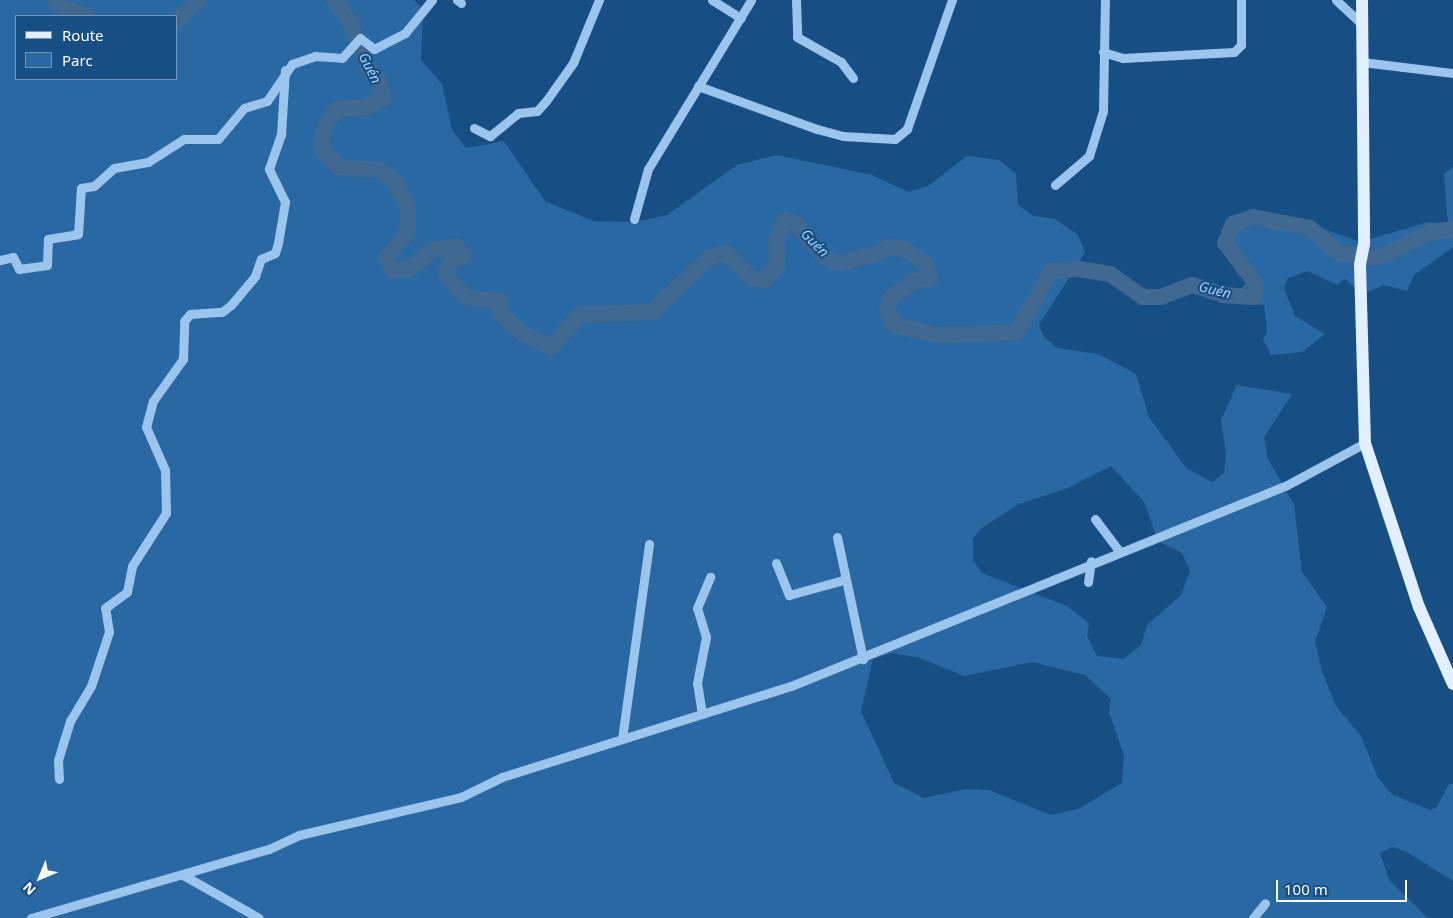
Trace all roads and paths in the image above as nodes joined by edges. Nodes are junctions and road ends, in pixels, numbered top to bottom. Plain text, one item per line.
1 (432, 0) edge
2 (599, 0) edge
3 (712, 0) edge
4 (751, 0) edge
5 (796, 0) edge
6 (952, 0) edge
7 (1105, 0) edge
8 (1241, 0) edge
9 (1336, 0) edge
10 (1362, 0) edge
11 (740, 18) junction
12 (1362, 24) junction
13 (1103, 52) junction
14 (1362, 62) junction
15 (285, 70) junction
16 (1453, 73) edge
17 (853, 78) dead end
18 (698, 86) junction
19 (474, 128) dead end
20 (1055, 184) dead end
21 (634, 220) dead end
22 (0, 260) edge
23 (1364, 444) junction
24 (1095, 519) dead end
25 (837, 537) dead end
26 (649, 544) dead end
27 (1118, 550) junction
28 (1091, 561) junction
29 (776, 564) dead end
30 (710, 577) dead end
31 (844, 580) junction
32 (1088, 582) dead end
33 (863, 659) junction
34 (1453, 684) edge
35 (702, 714) junction
36 (622, 739) junction
37 (59, 779) dead end
38 (183, 875) junction
39 (1265, 903) dead end
40 (31, 918) edge
41 (259, 918) edge
42 (1253, 918) edge

1 - 15 street
2 - 19 street
3 - 11 street
4 - 11 street
5 - 17 street
6 - 18 street
7 - 13 street
8 - 13 street
9 - 12 street
10 - 12 main road
11 - 18 street
12 - 14 main road
13 - 20 street
14 - 16 street
14 - 23 main road
15 - 22 street
15 - 37 street
18 - 21 street
23 - 27 street
23 - 34 main road
24 - 27 street
25 - 31 street
26 - 36 street
27 - 28 street
28 - 32 street
28 - 33 street
29 - 31 street
30 - 35 street
31 - 33 street
33 - 35 street
35 - 36 street
36 - 38 street
38 - 40 street
38 - 41 street
39 - 42 street

